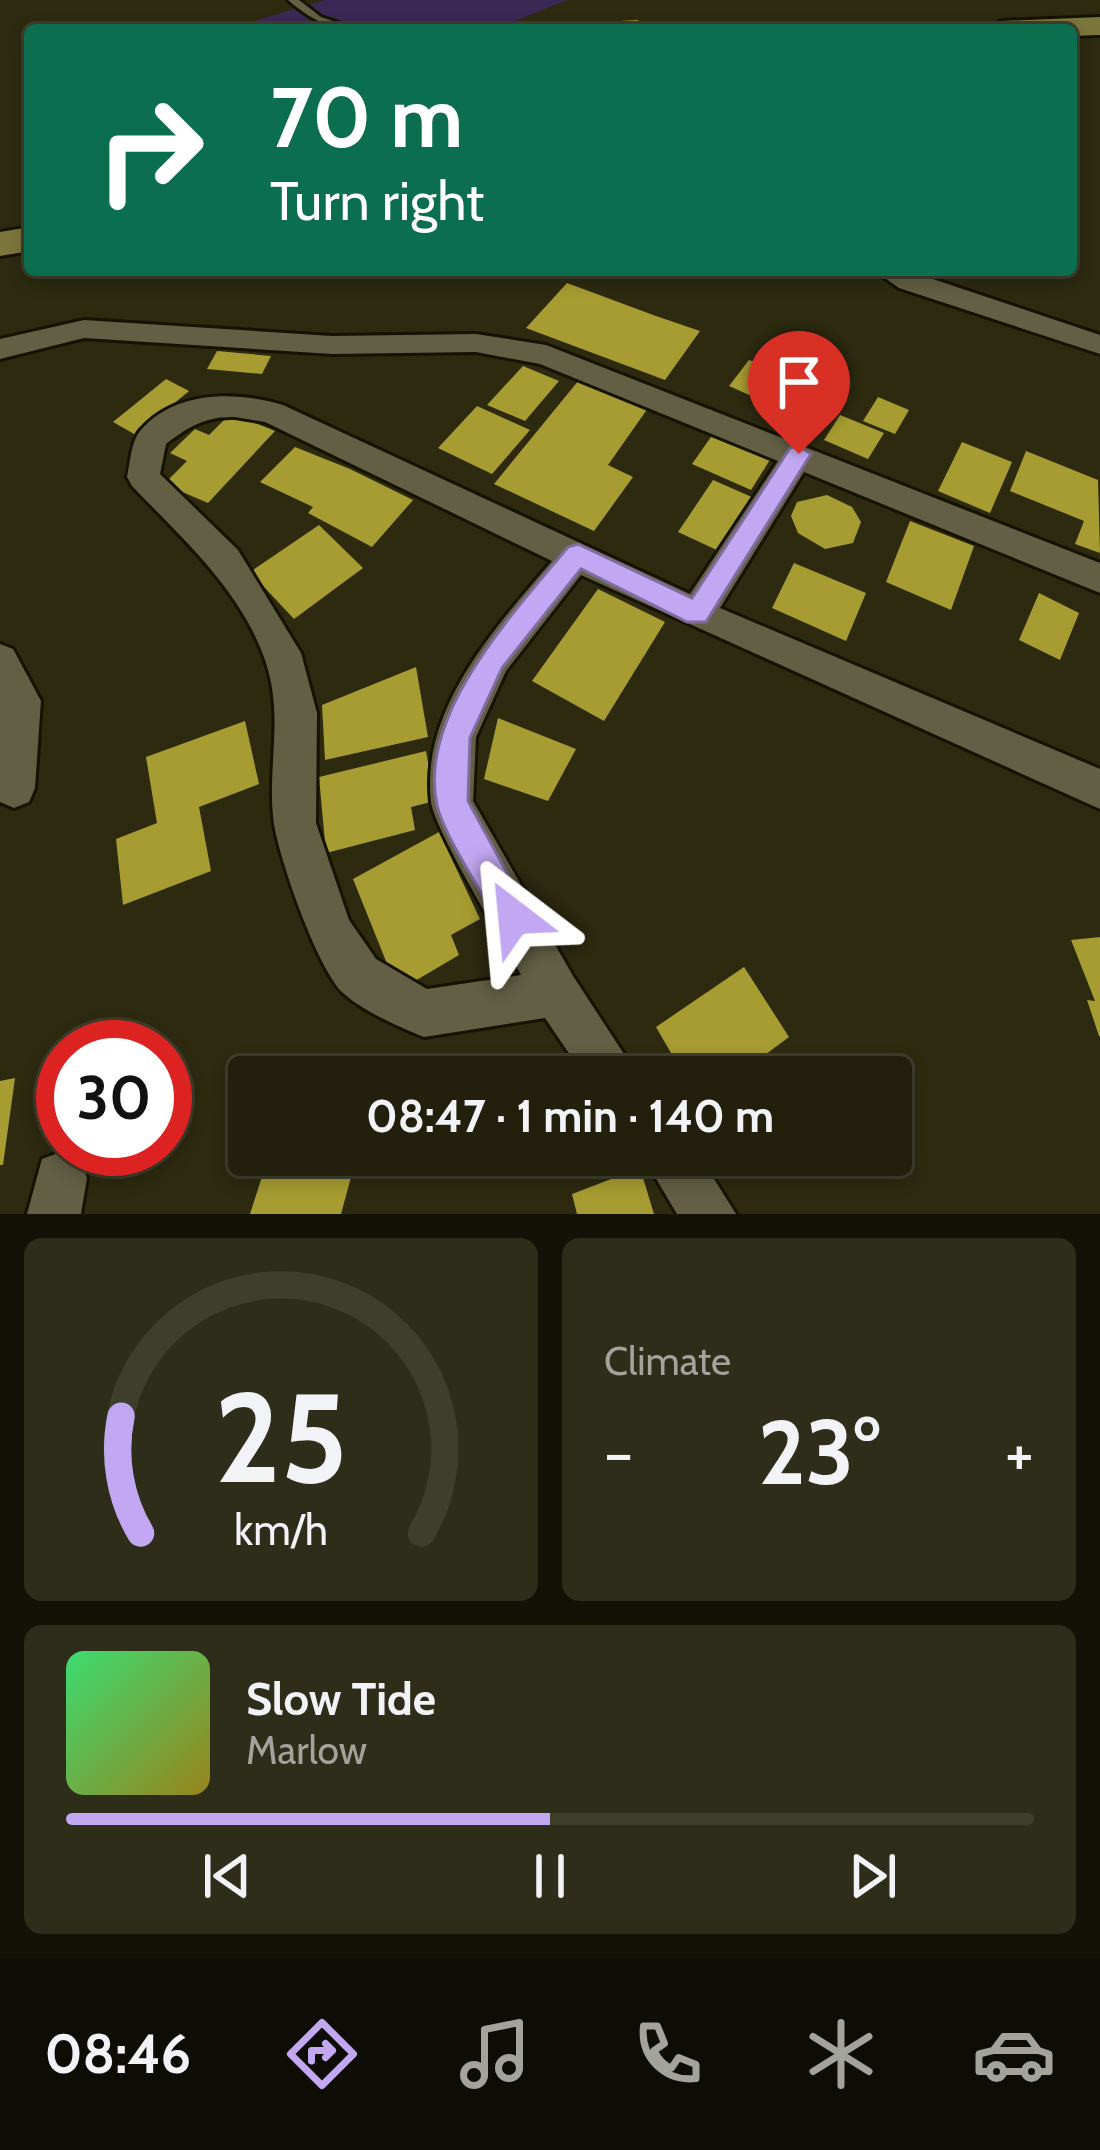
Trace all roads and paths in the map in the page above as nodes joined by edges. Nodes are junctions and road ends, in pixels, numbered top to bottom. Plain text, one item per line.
1 (293, 0) edge
2 (334, 24) edge
3 (898, 276) edge
4 (1100, 345) edge
5 (0, 349) edge
6 (799, 454) junction
7 (578, 554) junction
8 (1100, 578) edge
9 (697, 614) junction
10 (0, 661) edge
11 (14, 788) dead end
12 (1100, 789) edge
13 (556, 993) junction
14 (600, 1056) edge
15 (683, 1176) edge
16 (709, 1214) edge

1 - 2 lane
3 - 4 street
5 - 6 street
6 - 8 street
6 - 9 street
7 - 9 street
7 - 13 street
7 - 13 street
9 - 12 street
10 - 11 street
13 - 14 street
15 - 16 street

